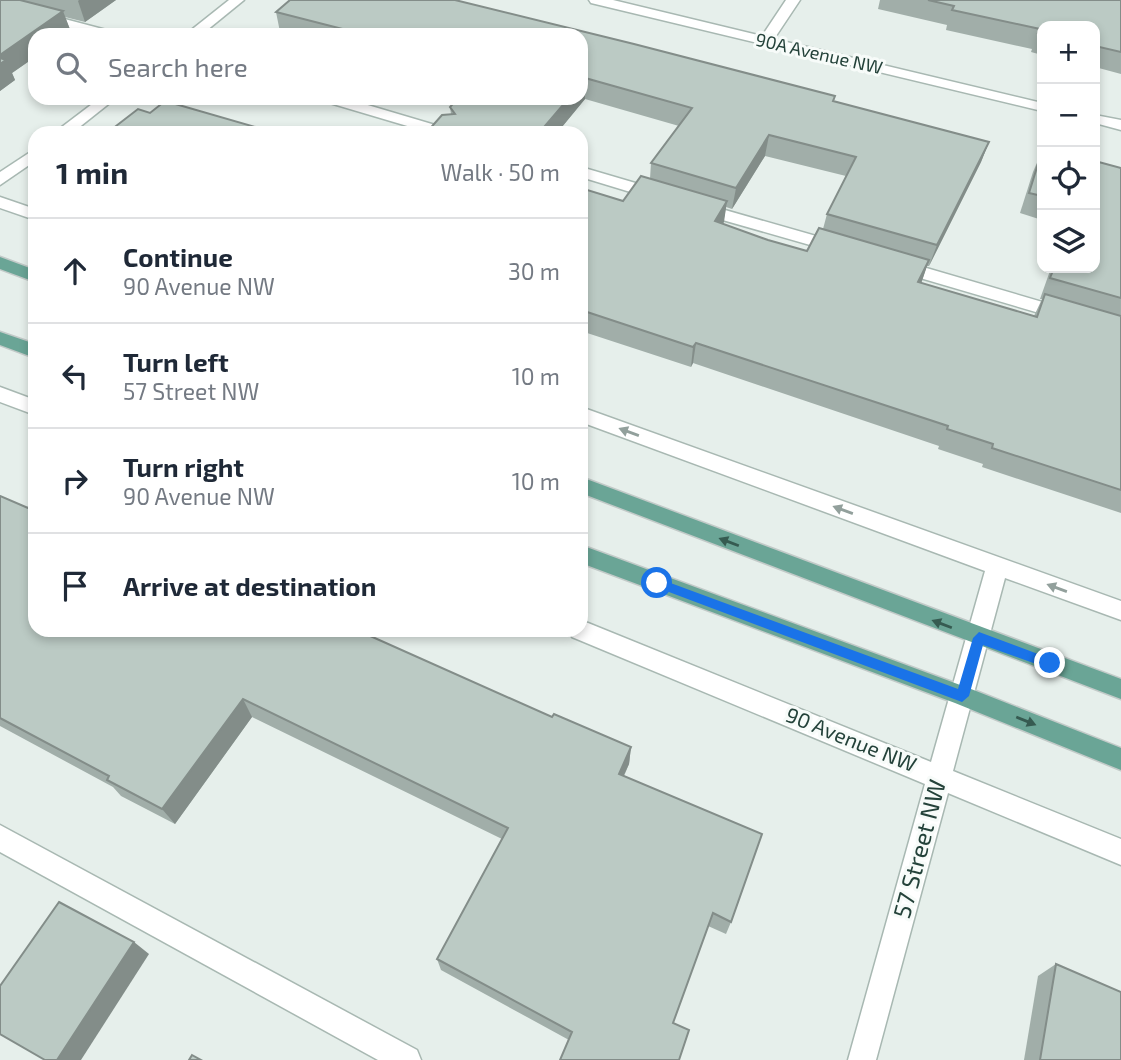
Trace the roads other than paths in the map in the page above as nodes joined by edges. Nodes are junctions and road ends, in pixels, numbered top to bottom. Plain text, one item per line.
1 (237, 0) edge
2 (596, 0) edge
3 (793, 0) edge
4 (0, 6) edge
5 (82, 28) edge
6 (201, 28) edge
7 (765, 41) junction
8 (100, 105) edge
9 (352, 105) edge
10 (1037, 106) edge
11 (1100, 120) edge
12 (1121, 125) edge
13 (71, 126) edge
14 (423, 126) edge
15 (28, 159) edge
16 (588, 175) edge
17 (0, 180) edge
18 (0, 202) edge
19 (28, 212) edge
20 (858, 254) edge
21 (884, 262) edge
22 (0, 263) edge
23 (28, 273) edge
24 (1121, 331) edge
25 (0, 338) edge
26 (28, 348) edge
27 (0, 394) edge
28 (28, 405) edge
29 (588, 417) edge
30 (588, 488) edge
31 (588, 557) edge
32 (997, 567) junction
33 (1121, 611) edge
34 (588, 633) edge
35 (979, 638) junction
36 (1121, 689) edge
37 (962, 696) junction
38 (1121, 759) edge
39 (940, 777) junction
40 (0, 838) edge
41 (1121, 852) edge
42 (407, 1060) edge
43 (862, 1060) edge

1 - 6 street
2 - 7 street, 90A Avenue NW
3 - 7 street
4 - 5 street
7 - 10 street, 90A Avenue NW
8 - 13 street
9 - 14 street
11 - 12 street
15 - 17 street
16 - 20 street
18 - 19 street
21 - 24 street
22 - 23 main road
25 - 26 main road
27 - 28 street
32 -> 29 street
35 -> 30 main road
31 - 37 main road
33 -> 32 street
32 - 35 street, 57 Street NW
34 - 39 street, 90 Avenue NW
35 - 36 main road
35 - 37 street, 57 Street NW
37 -> 38 main road
37 - 39 street, 57 Street NW
39 - 41 street, 90 Avenue NW
39 - 43 street, 57 Street NW
40 - 42 street

